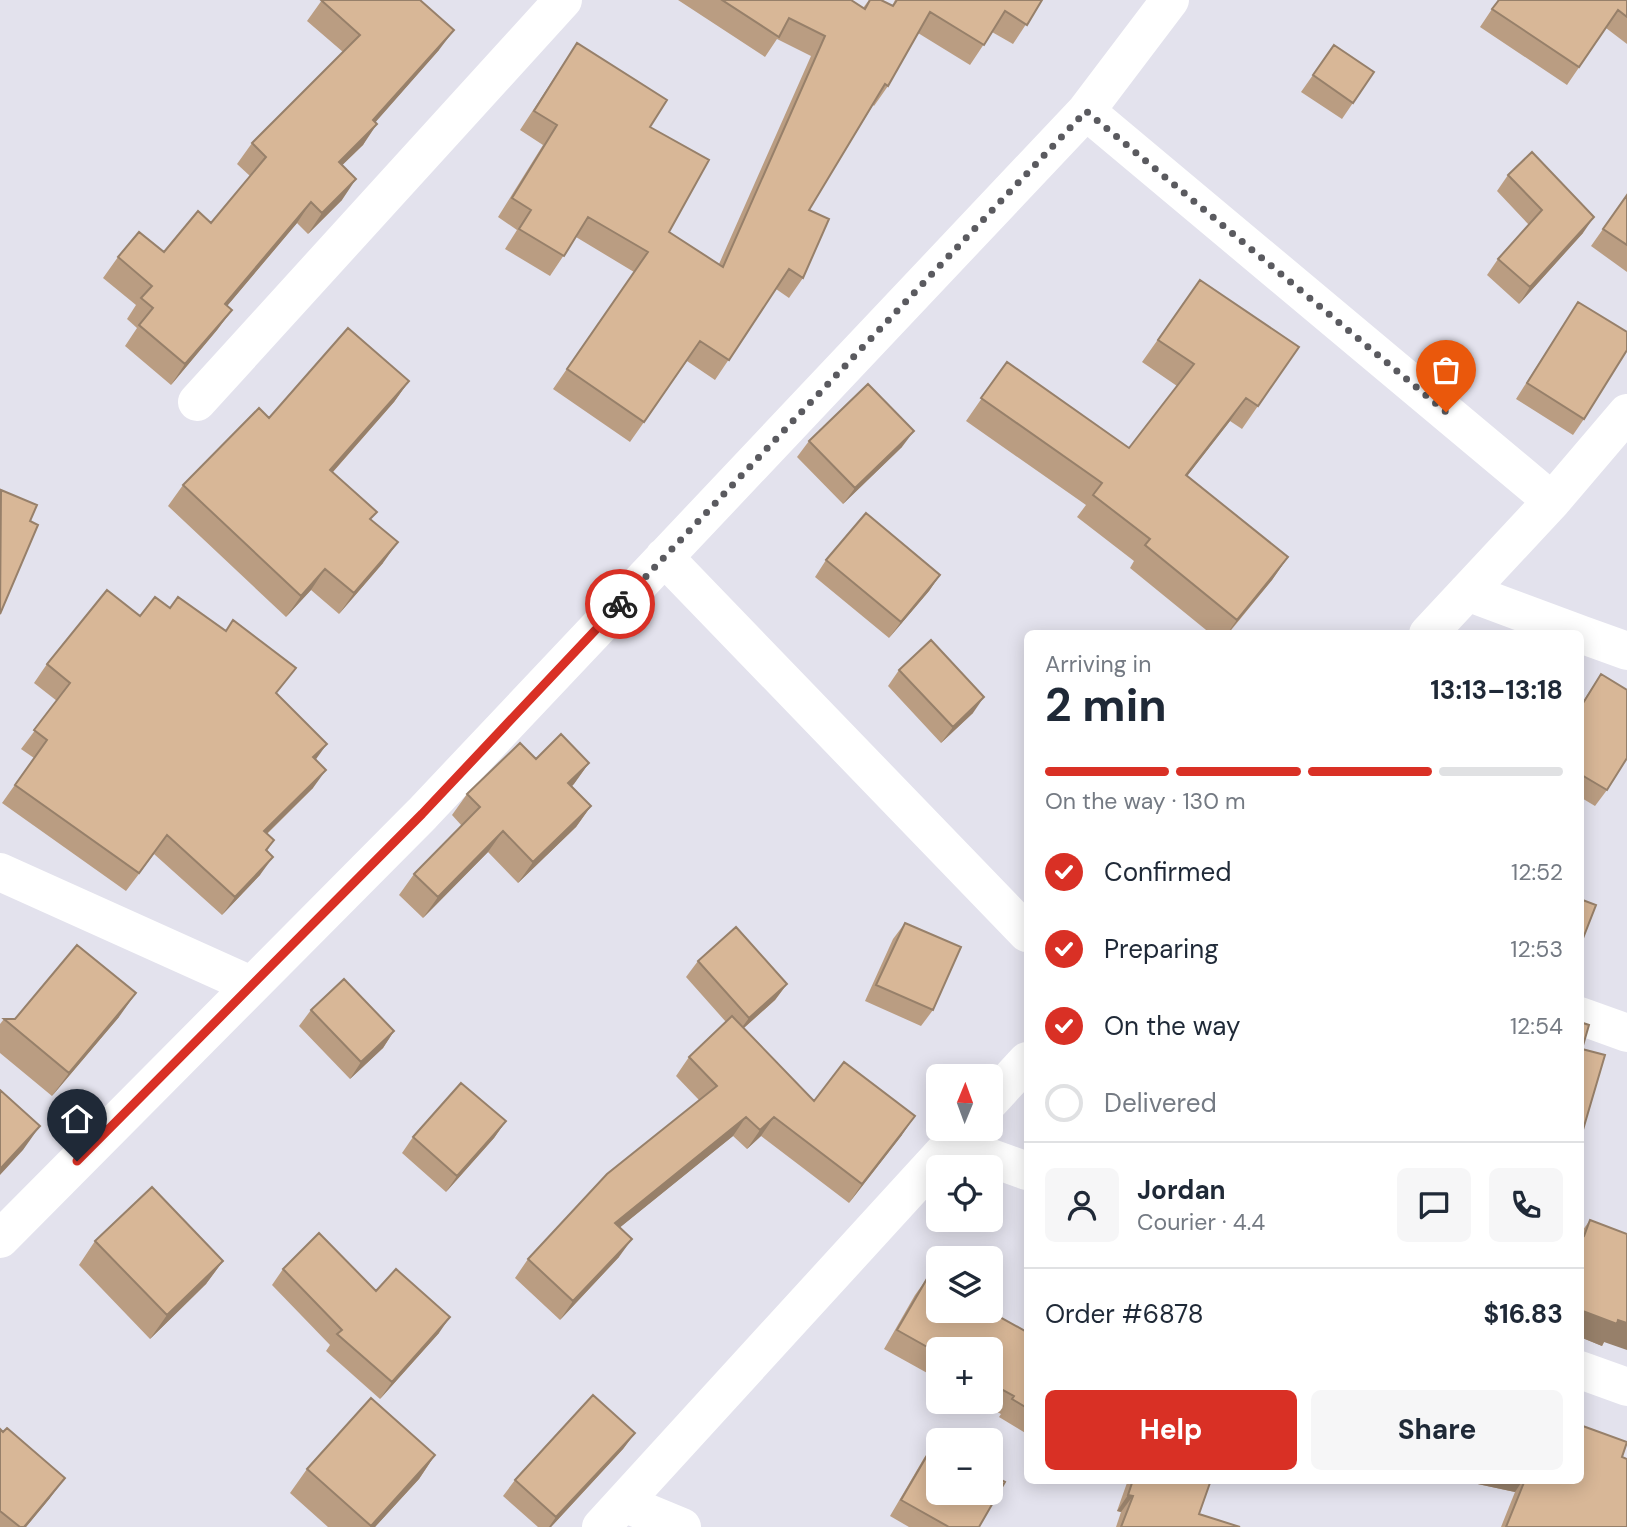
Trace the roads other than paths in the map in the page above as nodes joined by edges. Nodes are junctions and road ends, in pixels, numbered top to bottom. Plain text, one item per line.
1 (563, 0) edge
2 (1170, 0) edge
3 (1086, 111) junction
4 (197, 401) dead end
5 (1627, 413) edge
6 (1552, 501) junction
7 (664, 557) junction
8 (1467, 592) junction
9 (1432, 630) edge
10 (1569, 630) edge
11 (1584, 635) edge
12 (1627, 651) edge
13 (0, 872) edge
14 (1024, 930) edge
15 (251, 985) junction
16 (1584, 1017) edge
17 (1627, 1033) edge
18 (1024, 1064) edge
19 (1003, 1087) edge
20 (953, 1141) edge
21 (968, 1141) edge
22 (1024, 1169) edge
23 (0, 1239) edge
24 (1584, 1371) edge
25 (1627, 1387) edge
26 (612, 1515) edge
27 (682, 1527) edge

1 - 4 street
2 - 3 street
3 - 6 street
3 - 7 street
5 - 6 street
6 - 8 street
7 - 14 street
7 - 15 street
8 - 9 street
8 - 10 street
11 - 12 street
13 - 15 street
15 - 23 street
16 - 17 street
18 - 19 street
20 - 26 street
21 - 22 street
24 - 25 street
26 - 27 street

